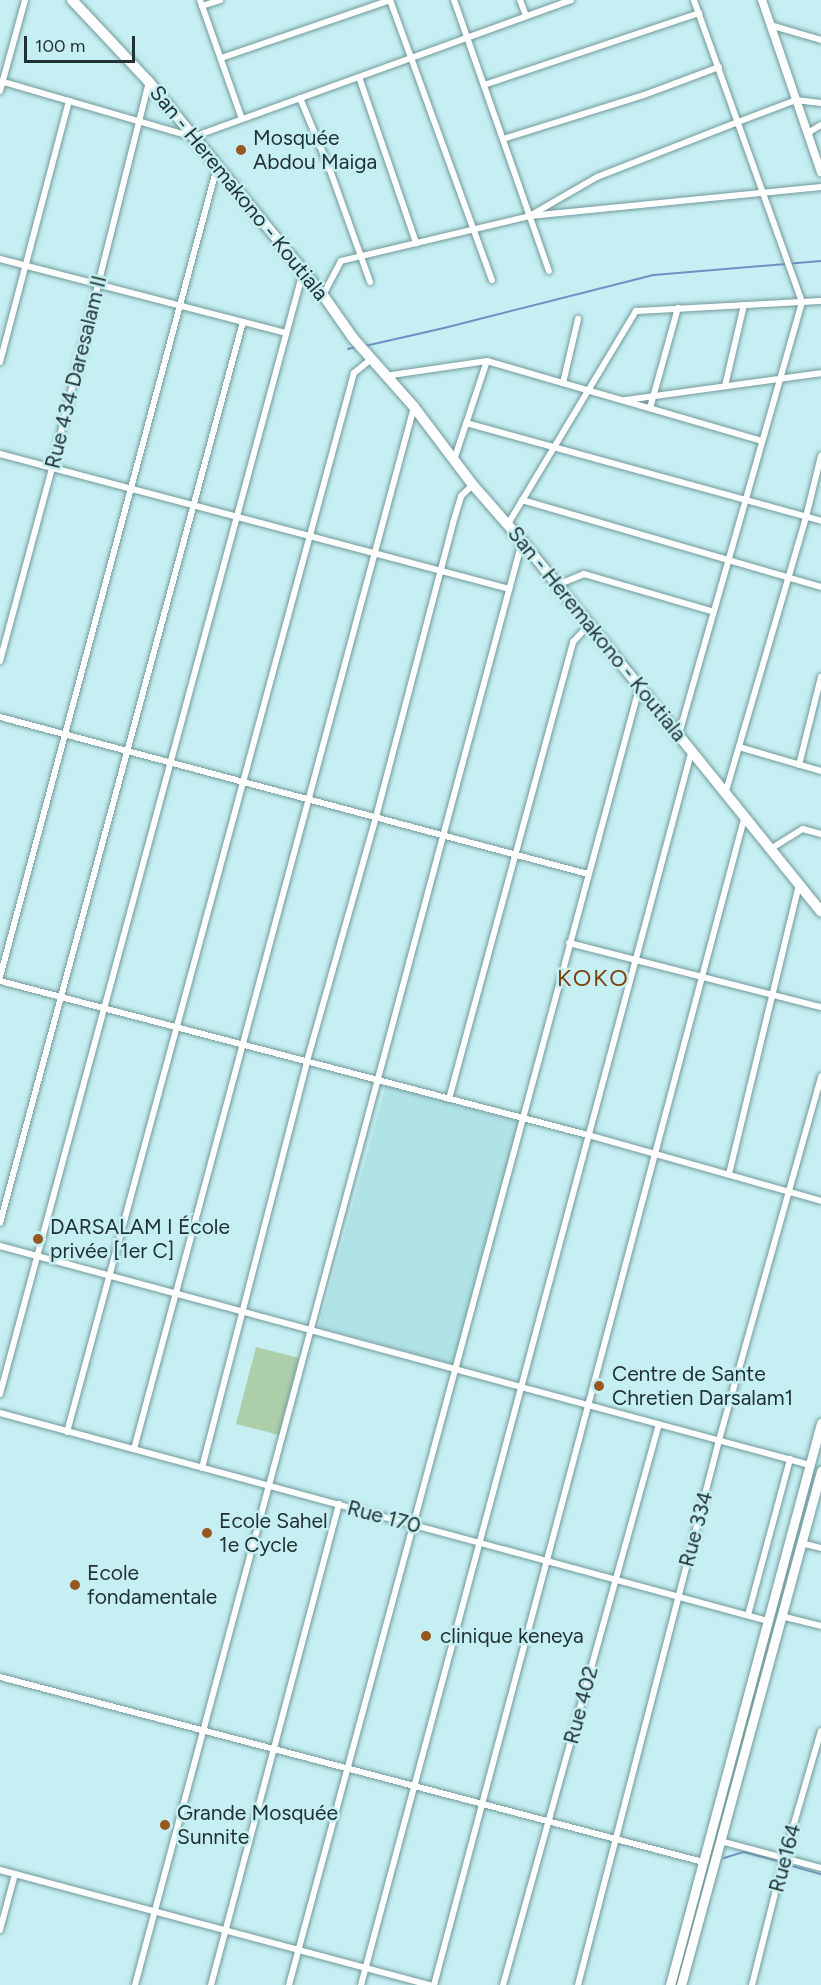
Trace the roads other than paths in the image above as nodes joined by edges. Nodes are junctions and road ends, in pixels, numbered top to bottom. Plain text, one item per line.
1 (25, 0) edge
2 (72, 0) edge
3 (220, 0) edge
4 (390, 0) edge
5 (454, 0) edge
6 (520, 0) edge
7 (571, 0) edge
8 (694, 0) edge
9 (762, 0) edge
10 (201, 3) edge
11 (699, 13) junction
12 (526, 16) junction
13 (770, 25) junction
14 (468, 38) junction
15 (821, 40) edge
16 (221, 58) junction
17 (411, 58) junction
18 (718, 67) junction
19 (359, 77) junction
20 (1, 82) edge
21 (149, 82) junction
22 (484, 85) junction
23 (0, 91) edge
24 (300, 98) junction
25 (69, 100) junction
26 (796, 100) junction
27 (821, 103) edge
28 (243, 119) junction
29 (139, 120) junction
30 (738, 122) junction
31 (821, 125) edge
32 (808, 133) junction
33 (193, 137) junction
34 (503, 139) junction
35 (218, 167) junction
36 (821, 172) edge
37 (821, 187) edge
38 (763, 193) junction
39 (530, 216) junction
40 (474, 229) junction
41 (416, 243) junction
42 (361, 256) junction
43 (0, 259) edge
44 (25, 266) junction
45 (549, 271) dead end
46 (303, 272) junction
47 (492, 280) dead end
48 (370, 282) dead end
49 (98, 285) junction
50 (323, 295) junction
51 (821, 301) edge
52 (802, 302) junction
53 (744, 305) junction
54 (179, 306) junction
55 (678, 308) junction
56 (578, 319) dead end
57 (243, 322) junction
58 (286, 333) junction
59 (370, 360) junction
60 (487, 361) junction
61 (0, 362) edge
62 (821, 373) edge
63 (385, 376) junction
64 (780, 378) junction
65 (563, 383) junction
66 (724, 386) junction
67 (588, 390) junction
68 (654, 395) junction
69 (623, 400) junction
70 (414, 407) junction
71 (650, 408) junction
72 (466, 423) junction
73 (762, 441) junction
74 (555, 448) junction
75 (0, 454) edge
76 (821, 456) edge
77 (454, 460) junction
78 (52, 468) junction
79 (473, 485) junction
80 (130, 489) junction
81 (522, 500) junction
82 (745, 500) junction
83 (192, 505) junction
84 (235, 517) junction
85 (806, 517) junction
86 (821, 521) edge
87 (508, 524) junction
88 (312, 538) junction
89 (522, 541) junction
90 (374, 554) junction
91 (729, 560) junction
92 (441, 571) junction
93 (788, 578) junction
94 (557, 585) junction
95 (821, 587) edge
96 (509, 590) junction
97 (714, 612) junction
98 (589, 625) junction
99 (0, 661) edge
100 (821, 677) edge
101 (640, 685) junction
102 (818, 705) edge
103 (0, 717) edge
104 (65, 734) junction
105 (679, 734) junction
106 (739, 747) junction
107 (692, 750) junction
108 (126, 751) junction
109 (169, 762) junction
110 (799, 765) junction
111 (821, 771) edge
112 (242, 782) junction
113 (726, 791) junction
114 (309, 799) junction
115 (745, 815) junction
116 (376, 817) junction
117 (821, 834) edge
118 (444, 836) junction
119 (772, 848) junction
120 (514, 854) junction
121 (588, 874) junction
122 (800, 883) junction
123 (821, 911) edge
124 (569, 943) junction
125 (635, 959) junction
126 (702, 976) junction
127 (0, 979) edge
128 (771, 993) junction
129 (62, 997) junction
130 (821, 1007) edge
131 (104, 1008) junction
132 (175, 1027) junction
133 (243, 1044) junction
134 (307, 1061) junction
135 (821, 1076) edge
136 (378, 1080) junction
137 (449, 1099) junction
138 (523, 1118) junction
139 (588, 1135) junction
140 (655, 1154) junction
141 (729, 1174) junction
142 (787, 1191) junction
143 (821, 1201) edge
144 (0, 1223) edge
145 (0, 1246) edge
146 (37, 1256) junction
147 (109, 1276) junction
148 (176, 1294) junction
149 (242, 1312) junction
150 (311, 1330) junction
151 (455, 1369) junction
152 (523, 1388) junction
153 (0, 1394) edge
154 (588, 1405) junction
155 (0, 1413) edge
156 (821, 1423) edge
157 (659, 1424) junction
158 (67, 1432) junction
159 (719, 1440) junction
160 (134, 1449) junction
161 (790, 1459) junction
162 (810, 1465) junction
163 (202, 1468) junction
164 (821, 1471) edge
165 (269, 1486) junction
166 (339, 1504) junction
167 (413, 1525) junction
168 (480, 1542) junction
169 (801, 1543) junction
170 (821, 1548) edge
171 (547, 1561) junction
172 (615, 1579) junction
173 (679, 1596) junction
174 (748, 1615) junction
175 (781, 1616) junction
176 (768, 1621) junction
177 (821, 1626) edge
178 (0, 1677) edge
179 (204, 1730) junction
180 (821, 1731) edge
181 (273, 1749) junction
182 (347, 1768) junction
183 (414, 1786) junction
184 (483, 1804) junction
185 (549, 1821) junction
186 (616, 1839) junction
187 (720, 1841) junction
188 (784, 1858) junction
189 (703, 1862) junction
190 (821, 1868) edge
191 (0, 1870) edge
192 (15, 1874) junction
193 (155, 1912) junction
194 (0, 1930) edge
195 (226, 1930) junction
196 (298, 1950) junction
197 (366, 1968) junction
198 (135, 1985) edge
199 (211, 1985) edge
200 (289, 1985) edge
201 (361, 1985) edge
202 (432, 1985) edge
203 (503, 1985) edge
204 (578, 1985) edge
205 (670, 1985) edge
206 (681, 1985) edge
207 (752, 1985) edge

1 - 20 street
2 - 21 main road, San - Heremakono - Koutiala
3 - 10 street
4 - 16 street
4 - 17 street
5 - 14 street
6 - 12 street
7 - 12 street
8 - 11 street
9 - 13 street
10 - 16 street
11 - 18 street
11 - 22 street
12 - 14 street
13 - 15 street
13 - 26 street
14 - 17 street
14 - 22 street
16 - 28 street
17 - 19 street
17 - 40 street
18 - 30 street
18 - 34 street
19 - 24 street
19 - 41 street
20 - 23 street
20 - 25 street
21 - 29 street, Rue 434 Daresalam II
21 - 33 main road, San - Heremakono - Koutiala
22 - 34 street
24 - 28 street
24 - 42 street
25 - 29 street
25 - 44 street
26 - 27 street
26 - 30 street
26 - 32 street
28 - 33 street
29 - 33 street
29 - 49 street, Rue 434 Daresalam II
30 - 38 street
30 - 39 street
31 - 32 street
32 - 36 street
33 - 35 main road, San - Heremakono - Koutiala
34 - 39 street
35 - 46 main road, San - Heremakono - Koutiala
35 - 54 street
37 - 38 street
38 - 39 street
38 - 52 street
39 - 40 street
39 - 45 street
40 - 41 street
40 - 47 street
41 - 42 street
42 - 48 street
42 - 50 street
43 - 44 street
44 - 49 street
44 - 61 street
46 - 50 main road, San - Heremakono - Koutiala
46 - 58 street
49 - 54 street
49 - 78 street, Rue 434 Daresalam II
50 - 59 main road, San - Heremakono - Koutiala
51 - 52 street
52 - 53 street
52 - 64 street
53 - 55 street
53 - 66 street
54 - 57 street
54 - 80 street
55 - 67 street
55 - 68 street
56 - 65 street
57 - 58 street
57 - 83 street
58 - 84 street
59 - 63 main road, San - Heremakono - Koutiala
59 - 88 street
60 - 63 street
60 - 65 street
60 - 72 street
62 - 64 street
63 - 70 main road, San - Heremakono - Koutiala
64 - 66 street
64 - 73 street
65 - 67 street
66 - 68 street
67 - 69 street
67 - 74 street
68 - 69 street
68 - 71 street
69 - 71 street
70 - 77 main road, San - Heremakono - Koutiala
70 - 90 street
71 - 73 street
72 - 74 street
72 - 77 street
73 - 82 street
74 - 81 street
74 - 82 street
75 - 78 street
76 - 85 street
77 - 79 main road, San - Heremakono - Koutiala
78 - 80 street
78 - 99 street, Rue 434 Daresalam II
79 - 87 main road, San - Heremakono - Koutiala
79 - 92 street
80 - 83 street
80 - 104 street
81 - 87 street
81 - 91 street
82 - 85 street
82 - 91 street
83 - 84 street
83 - 108 street
84 - 88 street
84 - 109 street
85 - 86 street
85 - 93 street
87 - 89 main road, San - Heremakono - Koutiala
88 - 90 street
88 - 112 street
89 - 94 main road, San - Heremakono - Koutiala
89 - 96 street
90 - 92 street
90 - 114 street
91 - 93 street
91 - 97 street
92 - 96 street
92 - 116 street
93 - 95 street
93 - 106 street
94 - 97 street
94 - 98 main road, San - Heremakono - Koutiala
96 - 118 street
97 - 105 street
98 - 101 main road, San - Heremakono - Koutiala
98 - 120 street
100 - 102 street
101 - 105 main road, San - Heremakono - Koutiala
101 - 121 street
102 - 110 street
103 - 104 street
104 - 108 street
104 - 127 street
105 - 107 main road, San - Heremakono - Koutiala
106 - 110 street
106 - 113 street
107 - 113 main road, San - Heremakono - Koutiala
107 - 125 street
108 - 109 street
108 - 129 street
109 - 112 street
109 - 131 street
110 - 111 street
112 - 114 street
112 - 132 street
113 - 115 main road, San - Heremakono - Koutiala
114 - 116 street
114 - 133 street
115 - 119 main road, San - Heremakono - Koutiala
115 - 126 street
116 - 118 street
116 - 134 street
117 - 119 street
118 - 120 street
118 - 136 street
119 - 122 main road, San - Heremakono - Koutiala
120 - 121 street
120 - 137 street
121 - 124 street
122 - 123 main road, San - Heremakono - Koutiala
122 - 128 street
124 - 125 street
124 - 138 street
125 - 126 street
125 - 139 street
126 - 128 street
126 - 140 street
127 - 129 street
128 - 130 street
128 - 141 street
129 - 131 street
129 - 144 street
131 - 132 street
131 - 146 street
132 - 133 street
132 - 147 street
133 - 134 street
133 - 148 street
134 - 136 street
134 - 149 street
135 - 142 street, Rue 334
136 - 137 street
136 - 150 street
137 - 138 street
138 - 139 street
138 - 151 street
139 - 140 street
139 - 152 street
140 - 141 street
140 - 154 street
141 - 142 street
142 - 143 street
142 - 159 street, Rue 334
145 - 146 street
146 - 147 street
146 - 153 street
147 - 148 street
147 - 158 street
148 - 149 street
148 - 160 street
149 - 150 street
149 - 163 street
150 - 151 street
150 - 165 street
151 - 152 street
151 - 167 street
152 - 154 street
152 - 168 street
154 - 157 street
154 - 171 street
155 - 158 street, Rue 170
156 - 162 main road
157 - 159 street
157 - 172 street, Rue 402
158 - 160 street, Rue 170
159 - 161 street
159 - 173 street, Rue 334
160 - 163 street, Rue 170
161 - 162 street
161 - 174 street
162 - 176 main road
163 - 165 street, Rue 170
164 - 169 main road
165 - 166 street, Rue 170
165 - 179 street
166 - 167 street, Rue 170
166 - 181 street
167 - 168 street, Rue 170
167 - 182 street
168 - 171 street, Rue 170
168 - 183 street
169 - 170 street
169 - 175 main road
171 - 172 street, Rue 170
171 - 184 street
172 - 173 street, Rue 170
172 - 185 street, Rue 402
173 - 174 street, Rue 170
173 - 186 street, Rue 334
174 - 176 street, Rue 170
175 - 177 street
175 - 187 main road
176 - 189 main road
178 - 179 street
179 - 181 street
179 - 193 street
180 - 188 street, Rue164
181 - 182 street
181 - 195 street
182 - 183 street
182 - 196 street
183 - 184 street
183 - 197 street
184 - 185 street
184 - 202 street
185 - 186 street
185 - 203 street, Rue 402
186 - 189 street
186 - 204 street, Rue 334
187 - 188 street
187 - 206 main road
188 - 190 street
188 - 207 street, Rue164
189 - 205 main road
191 - 192 street
192 - 193 street
192 - 194 street
193 - 195 street
193 - 198 street
195 - 196 street
195 - 199 street
196 - 197 street
196 - 200 street
197 - 201 street
197 - 202 street

